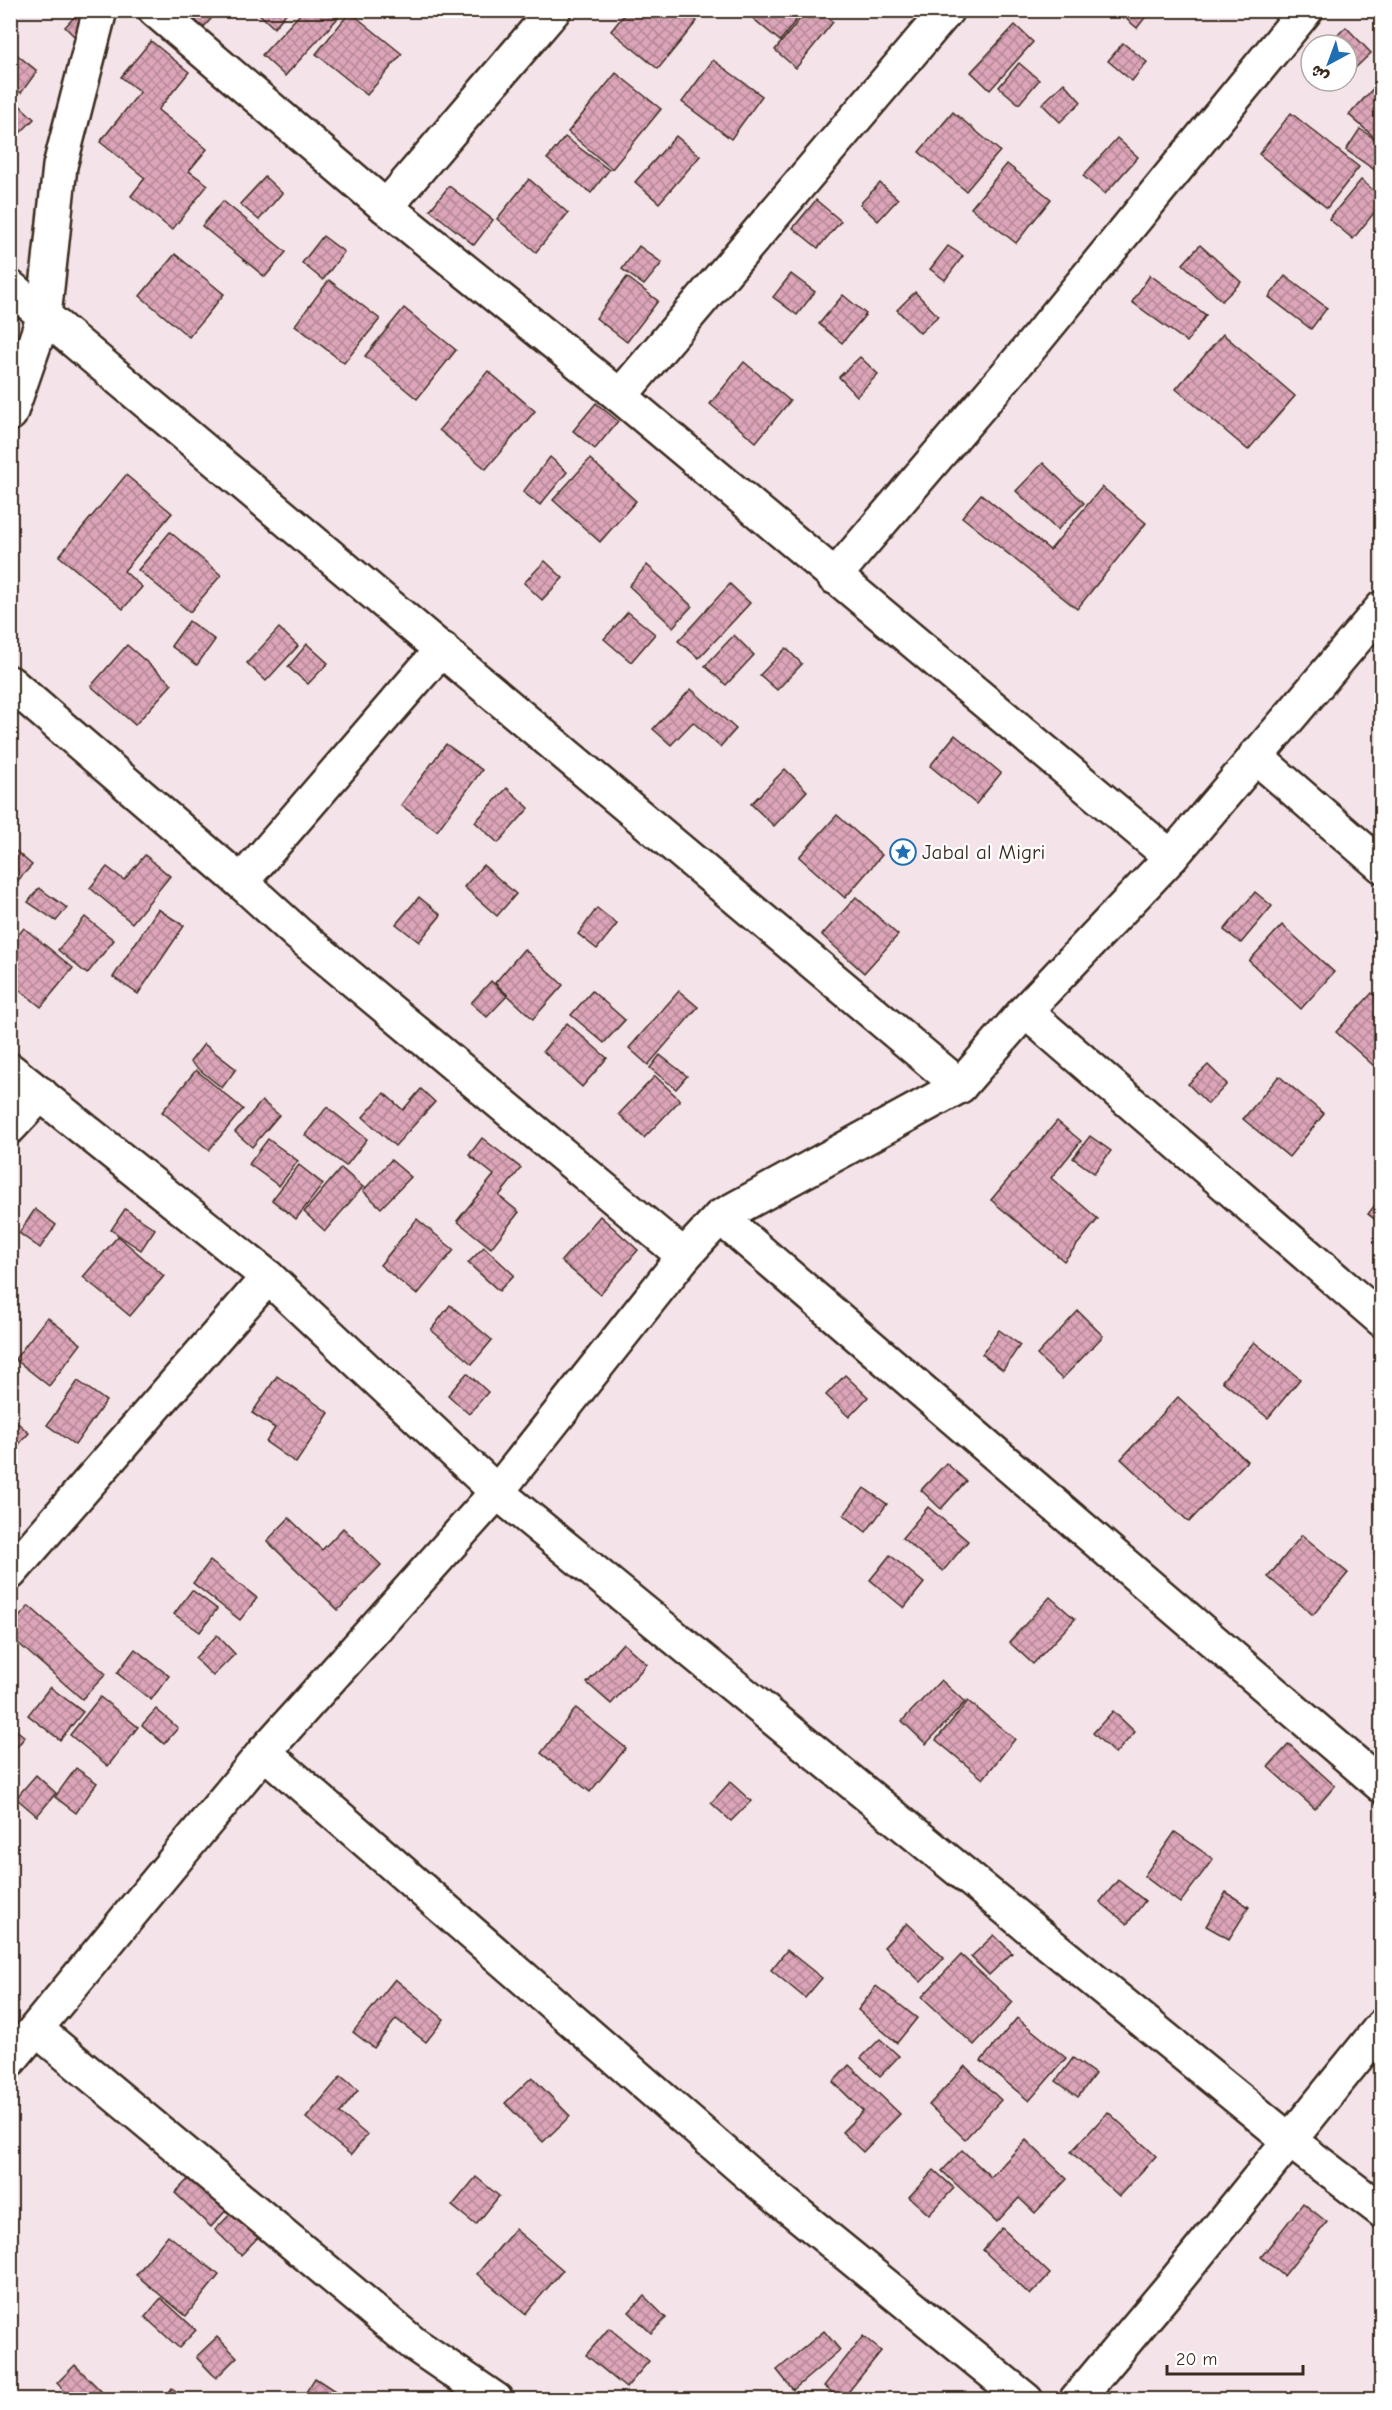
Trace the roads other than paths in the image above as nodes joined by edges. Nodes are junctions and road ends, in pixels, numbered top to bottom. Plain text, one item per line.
1 (100, 10) edge
2 (155, 10) edge
3 (554, 10) edge
4 (947, 10) edge
5 (1306, 10) edge
6 (386, 207) junction
7 (10, 287) edge
8 (44, 316) junction
9 (620, 396) junction
10 (10, 414) edge
11 (834, 578) junction
12 (1382, 608) edge
13 (442, 649) junction
14 (10, 683) edge
15 (1255, 756) junction
16 (1171, 857) junction
17 (1382, 866) edge
18 (241, 882) junction
19 (1025, 1011) junction
20 (10, 1070) edge
21 (960, 1086) junction
22 (41, 1094) junction
23 (10, 1127) edge
24 (720, 1217) junction
25 (684, 1256) junction
26 (268, 1277) junction
27 (1382, 1320) edge
28 (497, 1492) junction
29 (10, 1573) edge
30 (264, 1752) junction
31 (1382, 1786) edge
32 (1382, 2026) edge
33 (36, 2029) junction
34 (10, 2060) edge
35 (1289, 2140) junction
36 (1382, 2211) edge
37 (496, 2400) edge
38 (1026, 2400) edge
39 (1076, 2400) edge

1 - 8 street
2 - 6 street
3 - 6 street
4 - 9 street
5 - 11 street
6 - 9 street
7 - 8 street
8 - 10 street
8 - 13 street
9 - 11 street
11 - 16 street
12 - 15 street
13 - 18 street
13 - 21 street
14 - 18 street
15 - 16 street
15 - 17 street
16 - 19 street
18 - 25 street
19 - 21 street
19 - 27 street
20 - 22 street
21 - 24 street
22 - 23 street
22 - 26 street
24 - 25 street
24 - 31 street
25 - 28 street
26 - 28 street
26 - 29 street
28 - 30 street
28 - 35 street
30 - 33 street
30 - 38 street
32 - 35 street
33 - 34 street
33 - 37 street
35 - 36 street
35 - 39 street

